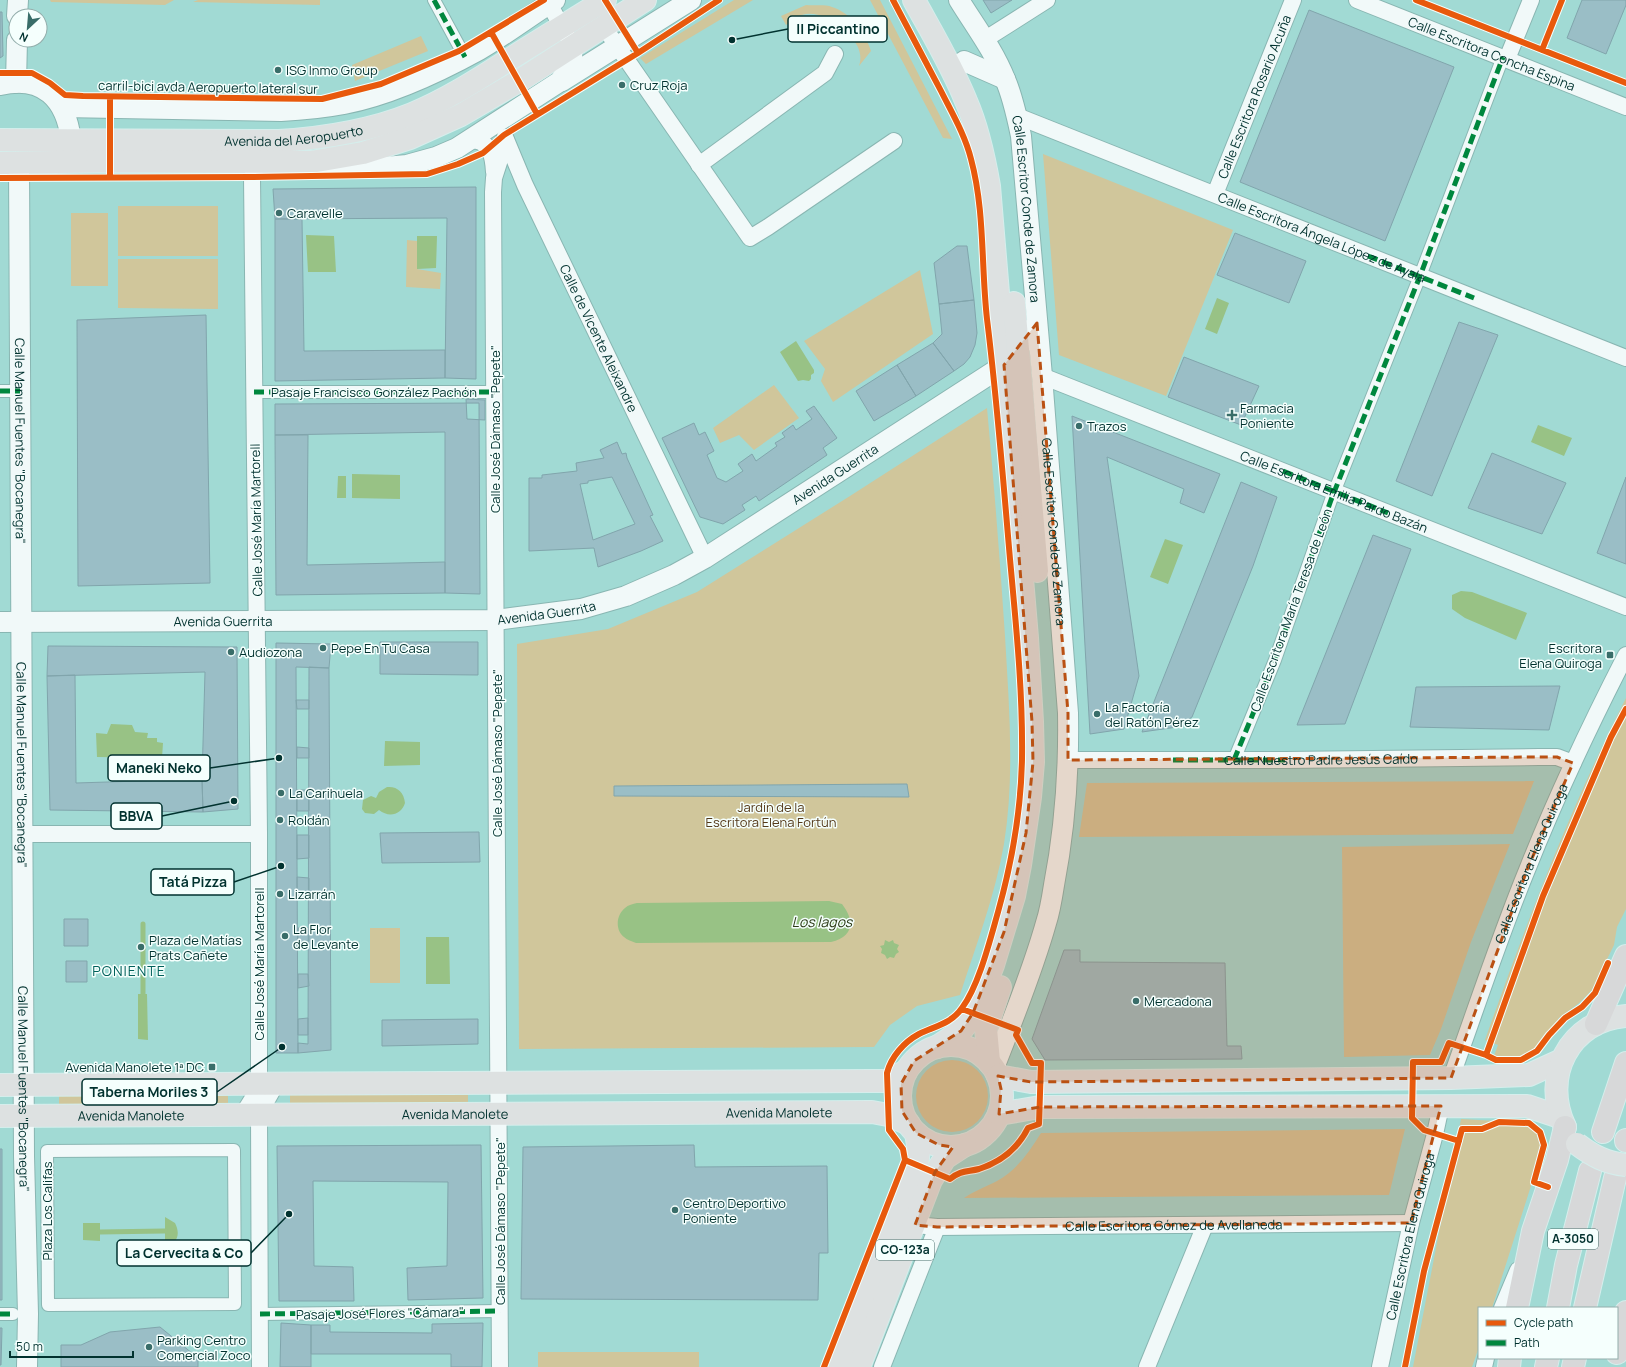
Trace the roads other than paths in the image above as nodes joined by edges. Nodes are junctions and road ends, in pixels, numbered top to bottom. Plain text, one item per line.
1 (434, 0) edge
2 (605, 0) edge
3 (645, 0) edge
4 (690, 0) edge
5 (914, 0) edge
6 (932, 0) edge
7 (959, 0) edge
8 (1047, 0) edge
9 (1293, 0) edge
10 (1357, 0) edge
11 (1531, 0) edge
12 (550, 1) edge
13 (562, 27) junction
14 (604, 27) junction
15 (984, 40) junction
16 (572, 47) junction
17 (617, 47) junction
18 (15, 48) edge
19 (835, 54) dead end
20 (465, 57) junction
21 (1505, 58) junction
22 (964, 61) junction
23 (1005, 79) junction
24 (560, 82) junction
25 (8, 84) edge
26 (62, 107) junction
27 (1626, 107) edge
28 (508, 116) junction
29 (1017, 116) junction
30 (0, 140) edge
31 (71, 140) junction
32 (469, 140) junction
33 (506, 141) junction
34 (894, 141) dead end
35 (311, 162) junction
36 (9, 163) edge
37 (258, 163) junction
38 (699, 165) junction
39 (494, 178) junction
40 (1216, 194) junction
41 (1420, 276) junction
42 (1037, 323) junction
43 (1018, 349) junction
44 (1626, 358) edge
45 (1004, 365) junction
46 (1042, 376) junction
47 (0, 391) edge
48 (20, 391) junction
49 (254, 392) junction
50 (495, 392) junction
51 (1335, 491) junction
52 (705, 558) junction
53 (1626, 606) edge
54 (257, 620) junction
55 (496, 620) junction
56 (0, 622) edge
57 (21, 622) junction
58 (1626, 655) edge
59 (1068, 760) junction
60 (1234, 760) junction
61 (1573, 763) junction
62 (22, 834) junction
63 (259, 834) junction
64 (1626, 956) edge
65 (1623, 1016) edge
66 (1596, 1024) junction
67 (937, 1047) junction
68 (1562, 1060) junction
69 (1626, 1063) edge
70 (993, 1069) junction
71 (906, 1071) junction
72 (1451, 1078) junction
73 (499, 1083) junction
74 (24, 1085) junction
75 (268, 1085) junction
76 (0, 1086) edge
77 (1441, 1106) junction
78 (251, 1114) junction
79 (998, 1114) junction
80 (499, 1115) junction
81 (0, 1116) edge
82 (24, 1116) junction
83 (912, 1128) junction
84 (1567, 1129) junction
85 (1602, 1132) dead end
86 (965, 1145) junction
87 (1590, 1171) dead end
88 (1621, 1171) edge
89 (1410, 1223) junction
90 (915, 1224) junction
91 (1204, 1225) junction
92 (937, 1227) junction
93 (1533, 1231) junction
94 (235, 1304) joint
95 (1502, 1307) edge
96 (1517, 1307) edge
97 (1558, 1307) edge
98 (1585, 1307) edge
99 (500, 1311) junction
100 (1626, 1312) edge
101 (0, 1314) edge
102 (13, 1314) dead end
103 (260, 1314) junction
104 (1618, 1348) edge
105 (27, 1367) edge
106 (260, 1367) edge
107 (500, 1367) edge
108 (839, 1367) edge
109 (859, 1367) edge
110 (882, 1367) edge
111 (1147, 1367) edge
112 (1380, 1367) edge

1 - 20 street
2 - 13 main road, Avenida del Aeropuerto
3 - 14 main road, Avenida del Aeropuerto
4 - 17 street, Avenida del Aeropuerto
5 - 45 main road
6 - 22 main road, Calle Escritor Conde de Zamora
7 - 15 street, Calle Escritor Conde de Zamora
8 - 15 street
9 - 40 street, Calle Escritora Rosario Acuña
10 - 21 street, Calle Escritora Concha Espina
11 - 21 street
12 - 13 street, Avenida del Aeropuerto
12 - 20 street, Avenida del Aeropuerto
13 - 16 street, Avenida del Aeropuerto
13 - 31 main road, Avenida del Aeropuerto
14 - 16 main road, Avenida del Aeropuerto
14 - 17 street
15 - 23 street, Calle Escritor Conde de Zamora
16 - 24 street, Avenida del Aeropuerto
16 - 35 main road, Avenida del Aeropuerto
17 - 24 street, Avenida del Aeropuerto
17 - 38 street
18 - 25 street
19 - 38 street
20 - 26 street, Avenida del Aeropuerto
21 - 27 street, Calle Escritora Concha Espina
21 - 41 street, Calle Escritora María Teresa de León
22 - 23 street
22 - 43 main road, Calle Escritor Conde de Zamora
23 - 29 street, Calle Escritor Conde de Zamora
24 - 28 street, Avenida del Aeropuerto
25 - 26 street
26 - 31 street
28 - 32 street, Avenida del Aeropuerto
28 - 33 street, Calle de Vicente Aleixandre
29 - 40 street, Calle Escritora Ángela López de Ayala
29 - 42 street, Calle Escritor Conde de Zamora
30 - 31 main road, Avenida del Aeropuerto
32 - 35 street, Avenida del Aeropuerto
32 - 39 street
33 - 39 street, Calle José Dámaso "Pepete"
33 - 52 street, Calle de Vicente Aleixandre
34 - 38 street
35 - 37 main road, Avenida del Aeropuerto
36 - 37 main road, Avenida del Aeropuerto
36 - 48 street, Calle Manuel Fuentes "Bocanegra"
37 - 49 street, Calle José María Martorell
39 - 50 street, Calle José Dámaso "Pepete"
40 - 41 street, Calle Escritora Ángela López de Ayala
41 - 44 street, Calle Escritora Ángela López de Ayala
41 - 51 street, Calle Escritora María Teresa de León
42 - 43 street, Avenida Guerrita
42 - 46 street, Calle Escritor Conde de Zamora
43 - 45 street, Avenida Guerrita
43 - 70 main road, Calle Escritor Conde de Zamora
45 - 52 street, Avenida Guerrita
45 - 67 main road
46 - 51 street, Calle Escritora Emilia Pardo Bazán
46 - 59 street, Calle Escritor Conde de Zamora
47 - 48 street
48 - 57 street, Calle Manuel Fuentes "Bocanegra"
49 - 50 street, Pasaje Francisco González Pachón
49 - 54 street, Calle José María Martorell
50 - 55 street, Calle José Dámaso "Pepete"
51 - 53 street, Calle Escritora Emilia Pardo Bazán
51 - 60 street, Calle Escritora María Teresa de León
52 - 55 street, Avenida Guerrita
54 - 55 street, Avenida Guerrita
54 - 57 street, Avenida Guerrita
54 - 63 street, Calle José María Martorell
55 - 73 street, Calle José Dámaso "Pepete"
56 - 57 street, Avenida Guerrita
57 - 62 street, Calle Manuel Fuentes "Bocanegra"
58 - 61 street, Calle Escritora Elena Quiroga
59 - 60 street, Calle Nuestro Padre Jesús Caído
59 - 70 street, Calle Escritor Conde de Zamora
60 - 61 street, Calle Nuestro Padre Jesús Caído
61 - 72 street, Calle Escritora Elena Quiroga
62 - 63 street
62 - 74 street, Calle Manuel Fuentes "Bocanegra"
63 - 75 street, Calle José María Martorell
64 - 66 highway
65 - 66 main road
66 - 68 main road
67 - 70 main road
67 - 71 main road
68 - 72 main road
68 - 84 main road
69 - 85 highway
70 - 72 main road
70 - 79 main road
71 - 73 main road
71 - 83 main road
73 - 75 main road
73 - 80 street, Calle José Dámaso "Pepete"
74 - 75 main road
74 - 76 main road
74 - 82 street, Calle Manuel Fuentes "Bocanegra"
75 - 78 street, Calle José María Martorell
77 - 79 main road
77 - 84 main road
77 - 89 street, Calle Escritora Elena Quiroga
78 - 80 main road, Avenida Manolete
78 - 82 main road, Avenida Manolete
78 - 103 street, Calle José María Martorell
79 - 86 main road
80 - 83 main road, Avenida Manolete
80 - 99 street, Calle José Dámaso "Pepete"
81 - 82 main road, Avenida Manolete
82 - 105 street, Calle Manuel Fuentes "Bocanegra"
83 - 86 main road
83 - 108 main road, CO-123a
84 - 88 main road, bridge
84 - 93 highway
86 - 90 main road, CO-123a
87 - 97 highway, A-3050
88 - 98 highway, A-3050
89 - 91 street, Calle Escritora Gómez de Avellaneda
89 - 112 street, Calle Escritora Elena Quiroga
90 - 92 street
90 - 109 main road, CO-123a
91 - 92 street, Calle Escritora Gómez de Avellaneda
91 - 111 street
92 - 110 street
93 - 95 street
93 - 96 highway
94 - 94 street, Plaza Los Califas
99 - 103 street, Pasaje José Flores "Cámara"
99 - 107 street, Calle José Dámaso "Pepete"
100 - 104 highway
101 - 102 street
103 - 106 street, Calle José María Martorell

